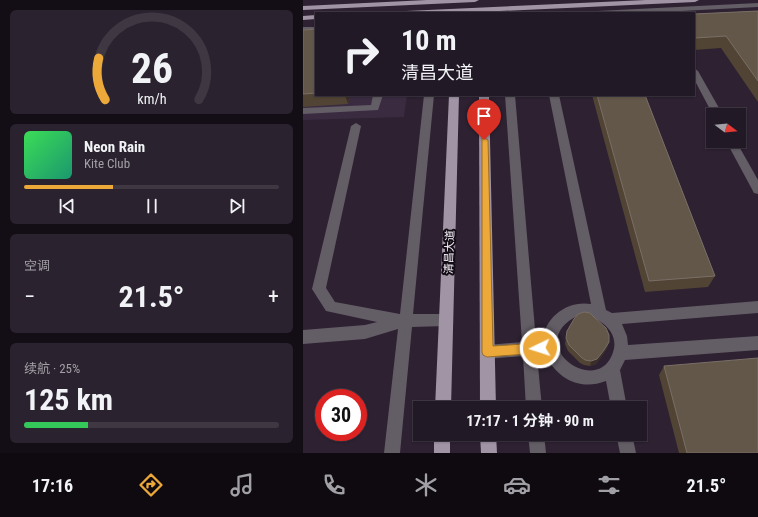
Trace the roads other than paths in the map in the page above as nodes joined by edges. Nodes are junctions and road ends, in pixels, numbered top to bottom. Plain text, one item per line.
1 (380, 0) edge
2 (476, 0) edge
3 (695, 0) edge
4 (457, 1) edge
5 (657, 2) junction
6 (758, 5) edge
7 (359, 6) junction
8 (571, 6) junction
9 (303, 8) edge
10 (662, 11) edge
11 (456, 12) edge
12 (478, 12) edge
13 (551, 12) edge
14 (630, 12) edge
15 (315, 17) edge
16 (303, 18) edge
17 (315, 28) edge
18 (303, 29) edge
19 (695, 73) edge
20 (378, 96) edge
21 (429, 96) edge
22 (454, 96) edge
23 (484, 96) edge
24 (510, 96) edge
25 (554, 96) edge
26 (713, 108) edge
27 (303, 111) edge
28 (356, 126) dead end
29 (735, 148) edge
30 (758, 190) edge
31 (758, 307) edge
32 (605, 316) junction
33 (447, 320) junction
34 (405, 322) junction
35 (303, 337) edge
36 (758, 343) edge
37 (550, 347) junction
38 (529, 349) junction
39 (487, 352) junction
40 (621, 353) junction
41 (611, 369) junction
42 (443, 401) edge
43 (488, 401) edge
44 (533, 401) edge
45 (618, 401) edge
46 (442, 441) edge
47 (488, 441) edge
48 (537, 441) edge
49 (625, 441) edge
50 (392, 453) edge
51 (442, 453) edge
52 (489, 453) edge
53 (538, 453) edge
54 (628, 453) edge

1 - 7 main road
2 - 4 main road
2 - 12 main road
3 - 5 main road
4 - 7 main road
4 - 11 main road
5 - 8 main road
5 - 10 street
6 - 10 street
7 - 9 main road
8 - 12 main road
8 - 13 main road
10 - 14 street
11 - 12 main road
15 - 16 main road
17 - 18 street
19 - 26 street
20 - 27 street
21 - 34 street
22 - 33 main road, 清昌大道
23 - 39 main road
24 - 38 street
25 - 32 street
28 - 34 street
29 - 30 street
31 - 32 street
32 - 37 street
32 - 40 street
33 - 34 street
33 - 42 main road, 清昌大道
34 - 35 street
34 - 50 street
36 - 40 street
37 - 38 street
37 - 41 street
38 - 39 street
38 - 44 street
39 - 43 main road
40 - 41 street
41 - 45 street
46 - 51 main road
47 - 52 main road
48 - 53 street
49 - 54 street

